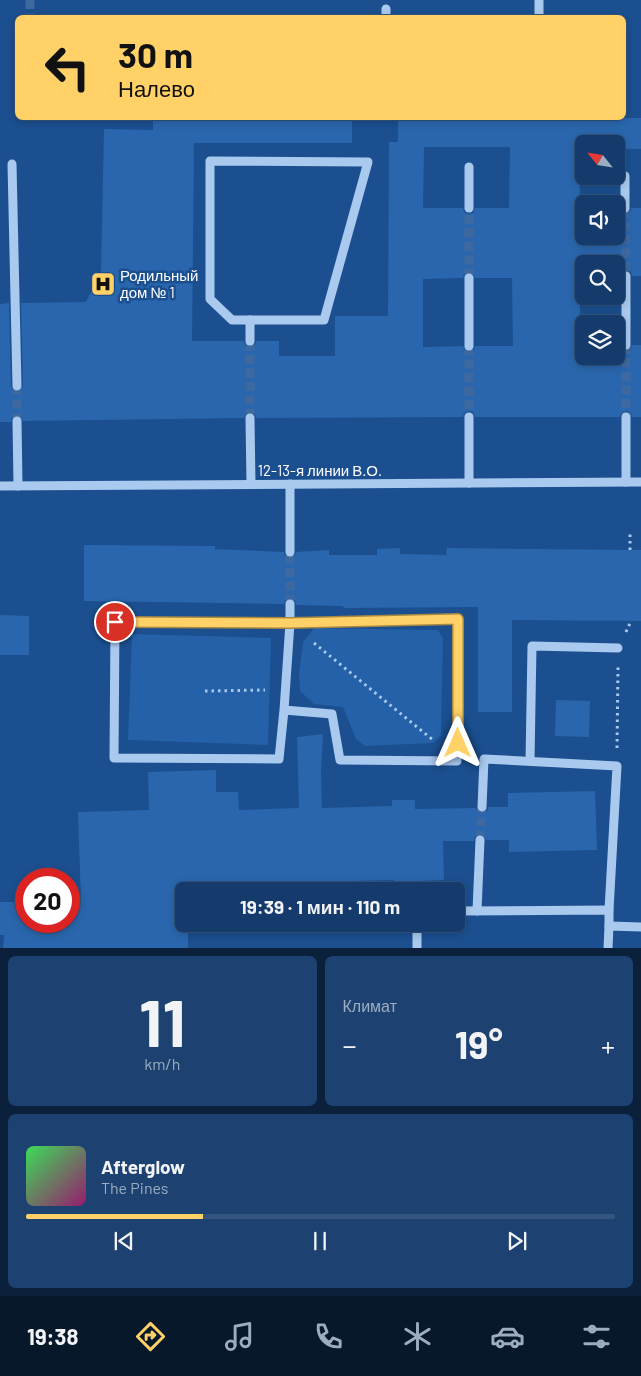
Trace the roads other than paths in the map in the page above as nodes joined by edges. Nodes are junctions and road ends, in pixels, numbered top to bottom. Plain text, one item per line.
1 (539, 0) edge
2 (539, 15) edge
3 (12, 164) dead end
4 (469, 166) dead end
5 (469, 208) tunnel mouth
6 (626, 276) tunnel mouth
7 (469, 278) tunnel mouth
8 (250, 320) junction
9 (250, 341) tunnel mouth
10 (626, 345) tunnel mouth
11 (469, 346) tunnel mouth
12 (17, 386) tunnel mouth
13 (626, 417) tunnel mouth
14 (250, 418) tunnel mouth
15 (469, 418) tunnel mouth
16 (17, 421) tunnel mouth
17 (626, 482) junction
18 (641, 482) edge
19 (469, 483) junction
20 (251, 484) junction
21 (290, 484) junction
22 (0, 486) edge
23 (18, 486) junction
24 (290, 552) tunnel mouth
25 (290, 604) tunnel mouth
26 (290, 623) junction
27 (618, 648) road end
28 (284, 710) junction
29 (530, 761) junction
30 (482, 807) tunnel mouth
31 (480, 840) tunnel mouth
32 (477, 910) junction
33 (609, 910) junction
34 (465, 911) edge
35 (609, 926) junction
36 (641, 927) edge
37 (417, 932) edge
38 (417, 948) edge
39 (608, 948) edge

1 - 2 street
3 - 12 street
4 - 5 street
6 - 10 street
7 - 11 street
8 - 8 street
8 - 9 street
13 - 17 street
14 - 20 street
15 - 19 street
16 - 23 street
17 - 18 street, 12-13-я линии В.О.
17 - 19 street, 12-13-я линии В.О.
19 - 21 street, 12-13-я линии В.О.
20 - 21 street, 12-13-я линии В.О.
20 - 23 street, 12-13-я линии В.О.
21 - 24 street
22 - 23 street, 12-13-я линии В.О.
25 - 26 street
26 - 28 street
26 - 28 street
26 - 28 street
27 - 29 street
29 - 30 street
29 - 33 street
31 - 32 street
32 - 33 street
32 - 34 street
33 - 35 street
35 - 36 street
35 - 39 street
37 - 38 street

